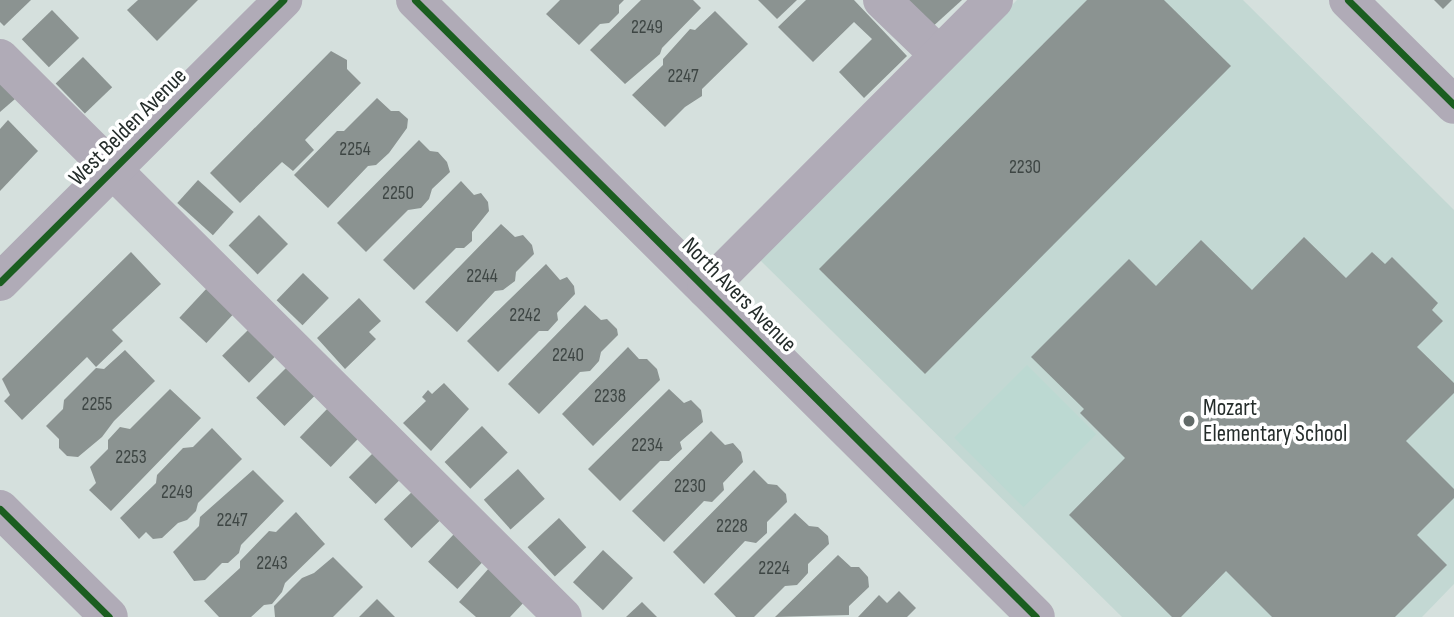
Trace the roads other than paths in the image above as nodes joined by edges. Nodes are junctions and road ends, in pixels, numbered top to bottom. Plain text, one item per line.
1 (283, 0) edge
2 (415, 0) edge
3 (883, 0) edge
4 (994, 0) edge
5 (1348, 0) edge
6 (939, 55) junction
7 (0, 58) edge
8 (1454, 105) edge
9 (113, 170) junction
10 (0, 282) edge
11 (706, 289) junction
12 (0, 509) edge
13 (109, 617) edge
14 (563, 617) edge
15 (1036, 617) edge

1 - 9 street, West Belden Avenue
2 - 11 street, North Avers Avenue
3 - 6 street
4 - 6 street
5 - 8 street
6 - 11 street
7 - 9 street
9 - 10 street, West Belden Avenue
9 - 14 street
11 - 15 street, North Avers Avenue
12 - 13 street

